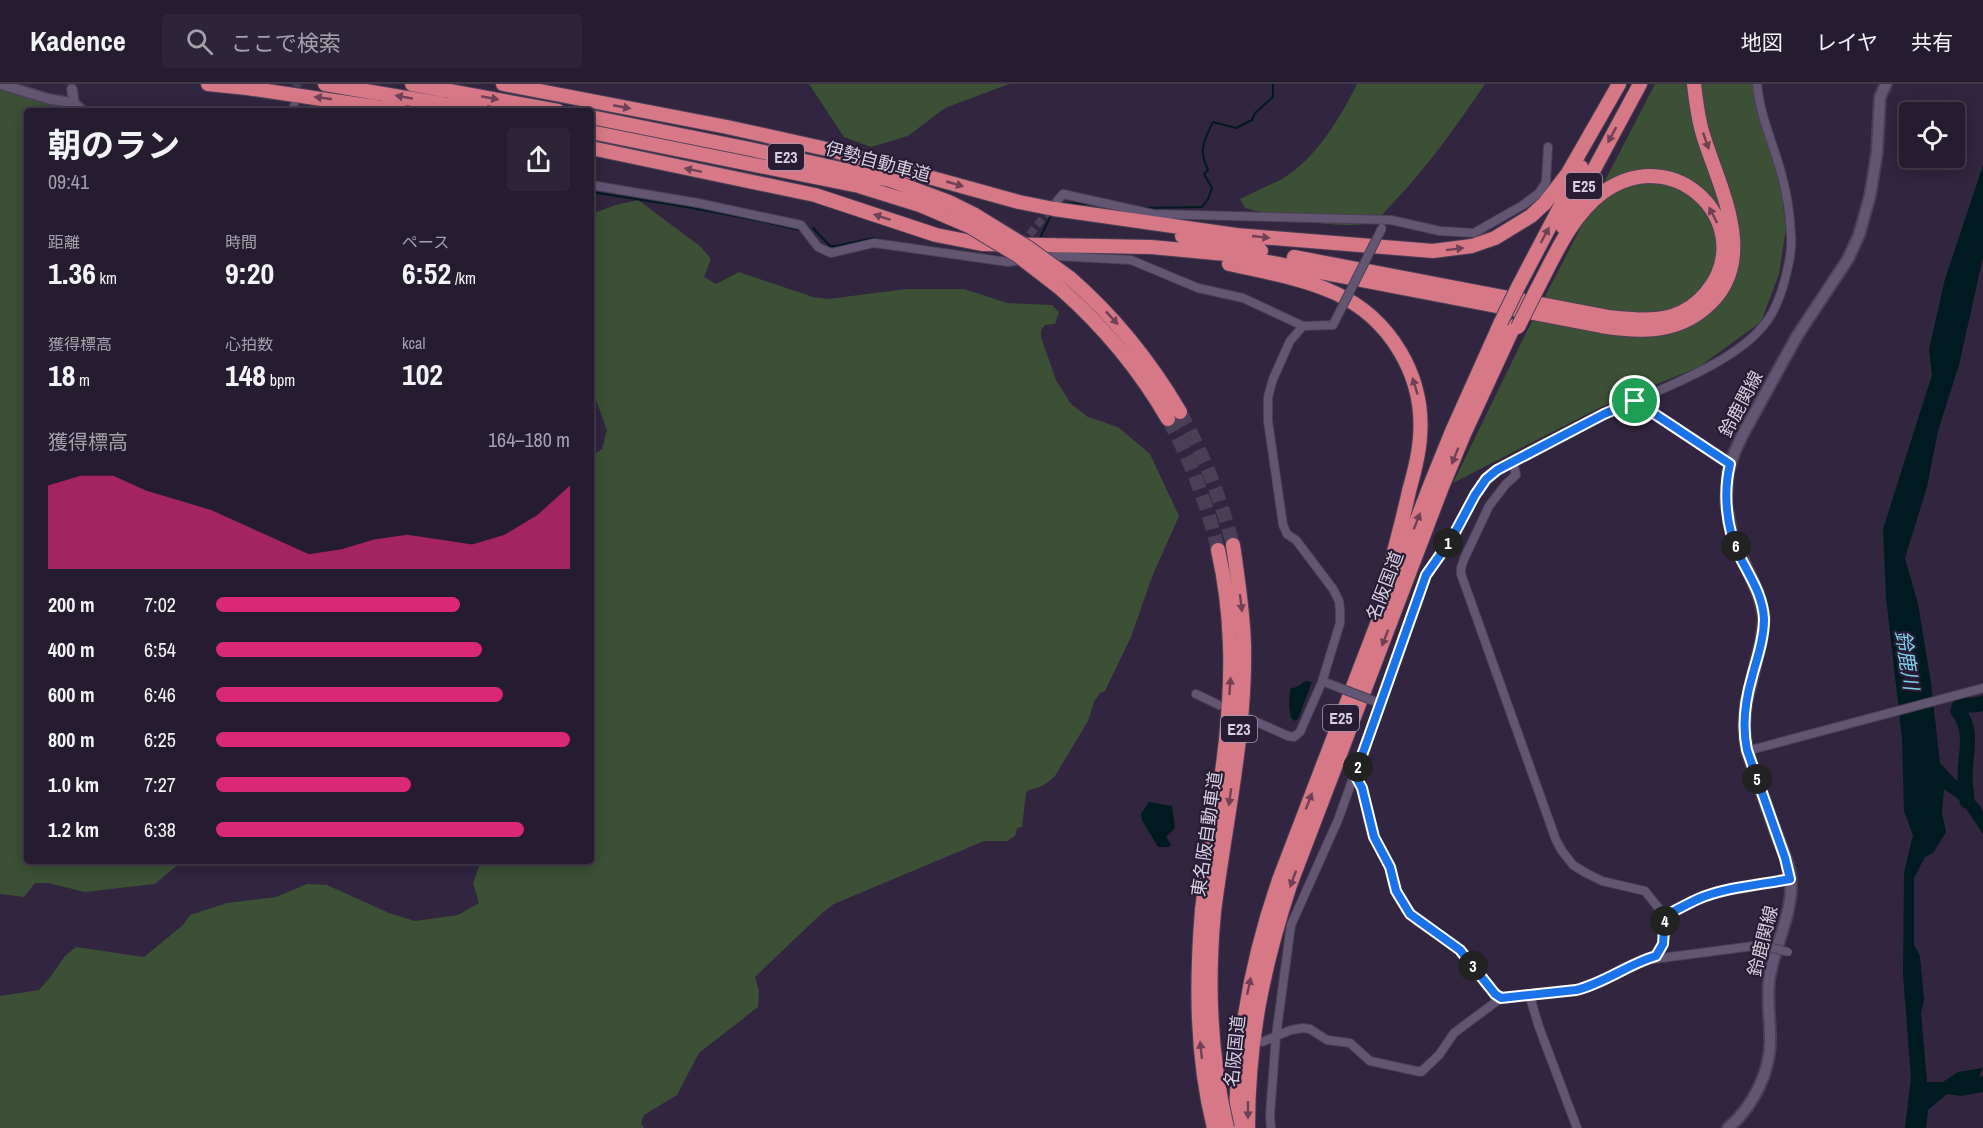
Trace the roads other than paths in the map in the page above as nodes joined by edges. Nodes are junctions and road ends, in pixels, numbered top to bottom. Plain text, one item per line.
1 (0, 84) edge
2 (208, 84) edge
3 (325, 84) edge
4 (412, 84) edge
5 (503, 84) edge
6 (1619, 84) edge
7 (1626, 84) edge
8 (1640, 84) edge
9 (1694, 84) edge
10 (1757, 84) edge
11 (1886, 84) edge
12 (72, 89) dead end
13 (74, 103) junction
14 (80, 108) edge
15 (382, 108) edge
16 (465, 108) edge
17 (542, 108) edge
18 (594, 118) edge
19 (594, 133) edge
20 (1548, 147) dead end
21 (594, 149) edge
22 (594, 186) edge
23 (1057, 201) dead end
24 (1078, 213) junction
25 (972, 221) junction
26 (1382, 228) dead end
27 (1105, 245) junction
28 (1528, 289) junction
29 (1511, 325) junction
30 (1303, 326) junction
31 (1635, 401) junction
32 (1174, 415) tunnel mouth
33 (1513, 462) junction
34 (1730, 464) junction
35 (1233, 545) tunnel mouth
36 (1218, 550) tunnel mouth
37 (1368, 647) junction
38 (1324, 683) junction
39 (1983, 688) edge
40 (1196, 694) dead end
41 (1376, 702) junction
42 (1219, 705) dead end
43 (1250, 718) dead end
44 (1747, 750) junction
45 (1355, 775) junction
46 (1790, 879) junction
47 (1208, 911) junction
48 (1665, 916) junction
49 (1788, 952) dead end
50 (1650, 958) junction
51 (1529, 994) junction
52 (1501, 998) junction
53 (1276, 1036) junction
54 (1262, 1042) dead end
55 (1214, 1128) edge
56 (1227, 1128) edge
57 (1236, 1128) edge
58 (1248, 1128) edge
59 (1271, 1128) edge
60 (1577, 1128) edge
61 (1728, 1128) edge

1 - 13 street
15 -> 2 highway
16 -> 3 highway
4 -> 17 highway
5 -> 24 highway
24 -> 6 highway
28 -> 7 highway, 名阪国道 / E25
8 -> 28 highway, 名阪国道 / E25
9 -> 27 highway
10 - 31 street
11 - 34 main road, 鈴鹿関線
12 - 13 street
13 - 14 street
18 - 25 highway, 伊勢自動車道 / E23
19 - 25 highway, 伊勢自動車道 / E23
20 - 23 street
27 -> 21 highway
22 - 30 street
24 -> 28 highway
25 - 32 highway, E23, bridge
26 - 30 street, bridge
37 -> 27 highway
28 - 29 highway, 名阪国道 / E25, bridge
37 -> 29 highway, 名阪国道 / E25
29 -> 58 highway, 名阪国道 / E25
30 - 38 street
31 - 33 street
31 - 34 street
33 - 41 street
33 - 48 street
34 - 44 main road, 鈴鹿関線
35 -> 47 highway, 東名阪自動車道 / E23
47 -> 36 highway, 東名阪自動車道 / E23
57 -> 37 highway, 名阪国道 / E25
38 - 41 street, bridge
38 - 43 street
39 - 44 street
40 - 42 street
41 - 45 street
44 - 46 main road, 鈴鹿関線
45 - 52 street
45 - 53 street
46 - 48 street
46 - 61 main road, 鈴鹿関線
55 -> 47 highway, 東名阪自動車道 / E23, bridge
47 - 56 highway, 東名阪自動車道 / E23, bridge
48 - 50 street
49 - 50 street, bridge
50 - 51 street
51 - 52 street
51 - 60 street
52 - 53 street
53 - 54 street
53 - 59 street

